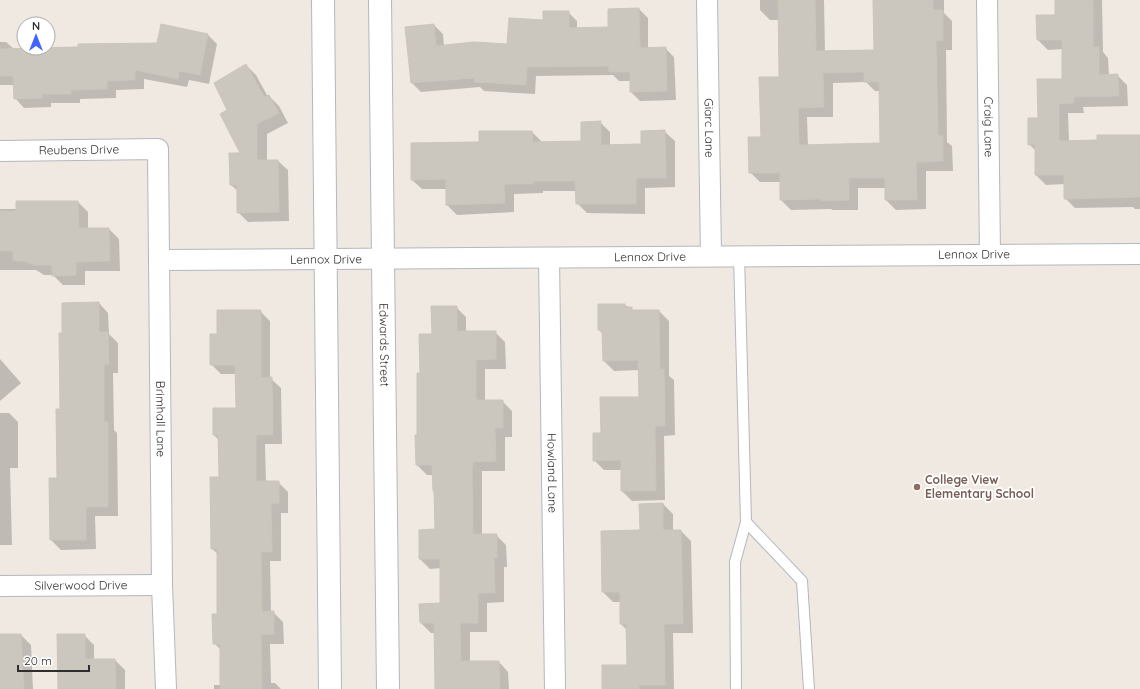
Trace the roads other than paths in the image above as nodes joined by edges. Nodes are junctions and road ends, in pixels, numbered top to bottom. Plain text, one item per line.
1 (323, 0) edge
2 (380, 0) edge
3 (707, 0) edge
4 (987, 0) edge
5 (158, 149) joint
6 (0, 151) edge
7 (990, 254) junction
8 (1140, 254) edge
9 (711, 256) junction
10 (739, 256) junction
11 (549, 258) junction
12 (383, 259) junction
13 (159, 260) junction
14 (325, 260) junction
15 (746, 522) junction
16 (162, 585) junction
17 (0, 586) edge
18 (166, 689) edge
19 (330, 689) edge
20 (388, 689) edge
21 (555, 689) edge
22 (736, 689) edge
23 (809, 689) edge

1 - 14 main road
2 - 12 main road, Edwards Street
3 - 9 street, Giarc Lane
4 - 7 street, Craig Lane
5 - 6 street, Reubens Drive
5 - 13 street, Brimhall Lane
7 - 8 street, Lennox Drive
7 - 10 street, Lennox Drive
9 - 10 street, Lennox Drive
9 - 11 street, Lennox Drive
10 - 15 lane
11 - 12 street, Lennox Drive
11 - 21 street, Howland Lane
12 - 14 street, Lennox Drive
12 - 20 main road, Edwards Street
13 - 14 street, Lennox Drive
13 - 16 street, Brimhall Lane
14 - 19 main road
15 - 22 lane
15 - 23 lane
16 - 17 street, Silverwood Drive
16 - 18 street, Brimhall Lane

